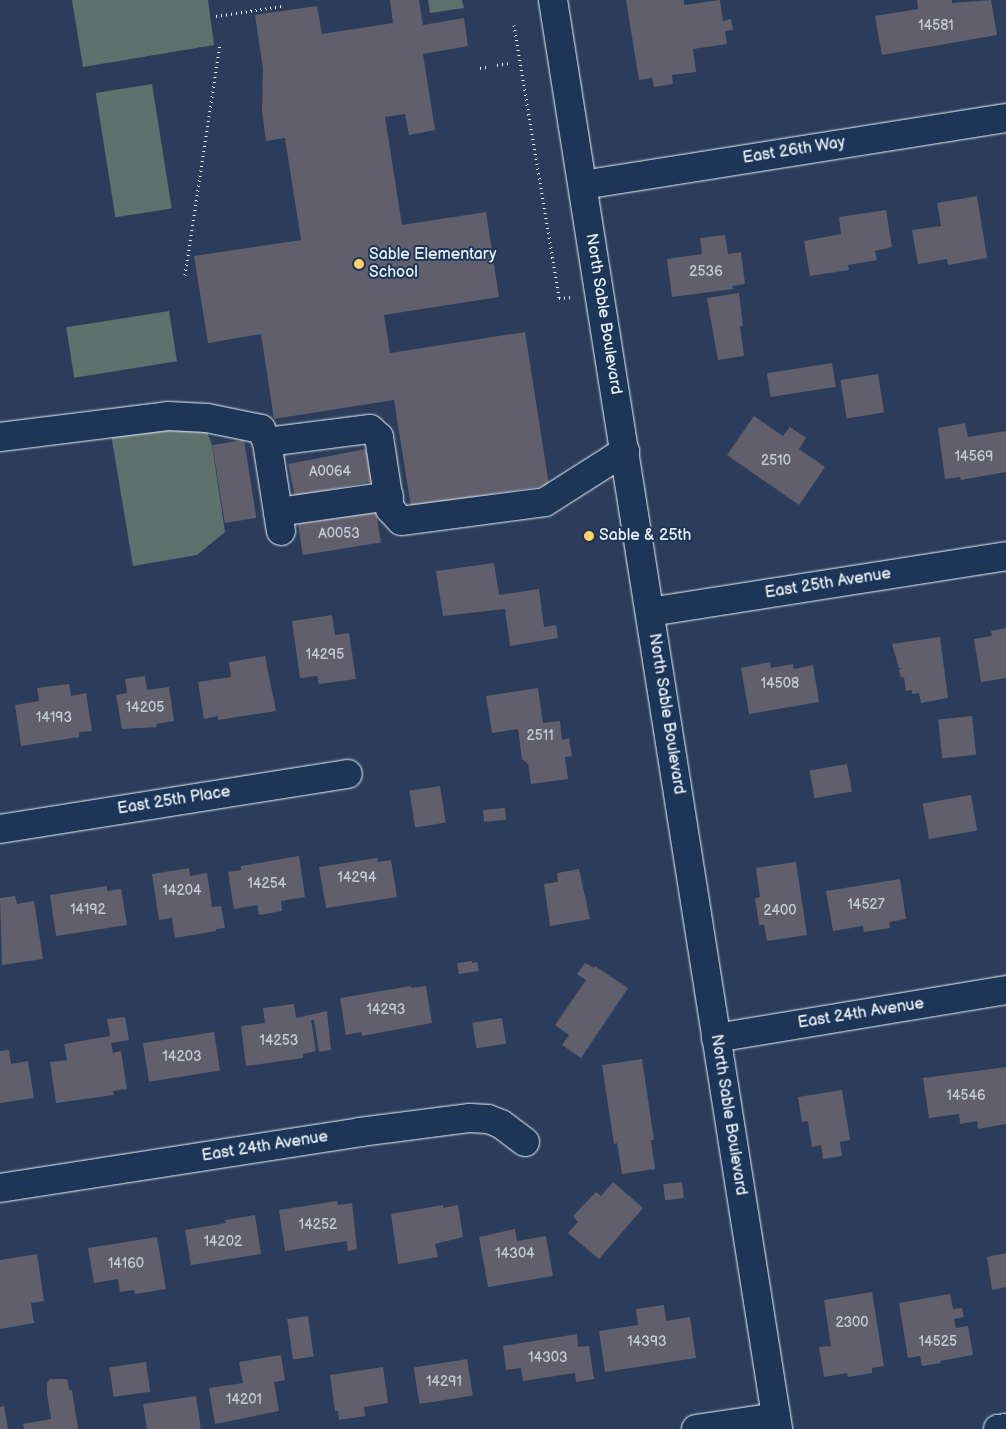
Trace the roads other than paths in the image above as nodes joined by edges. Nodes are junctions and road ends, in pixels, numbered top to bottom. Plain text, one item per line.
1 (553, 0) edge
2 (1006, 118) edge
3 (582, 185) junction
4 (0, 436) edge
5 (267, 442) junction
6 (625, 451) junction
7 (388, 496) junction
8 (1006, 556) edge
9 (650, 612) junction
10 (348, 774) dead end
11 (0, 829) edge
12 (1006, 990) edge
13 (716, 1038) junction
14 (525, 1142) dead end
15 (0, 1188) edge
16 (777, 1423) edge
17 (1006, 1428) edge
18 (696, 1429) edge
19 (998, 1429) edge

1 - 3 street, North Sable Boulevard
2 - 3 street, East 26th Way
3 - 6 street, North Sable Boulevard
4 - 5 street
5 - 7 street
5 - 7 street
6 - 7 street
6 - 9 street, North Sable Boulevard
8 - 9 street, East 25th Avenue
9 - 13 street, North Sable Boulevard
10 - 11 street, East 25th Place
12 - 13 street, East 24th Avenue
13 - 16 street, North Sable Boulevard
14 - 15 street, East 24th Avenue
16 - 18 street
17 - 19 street

